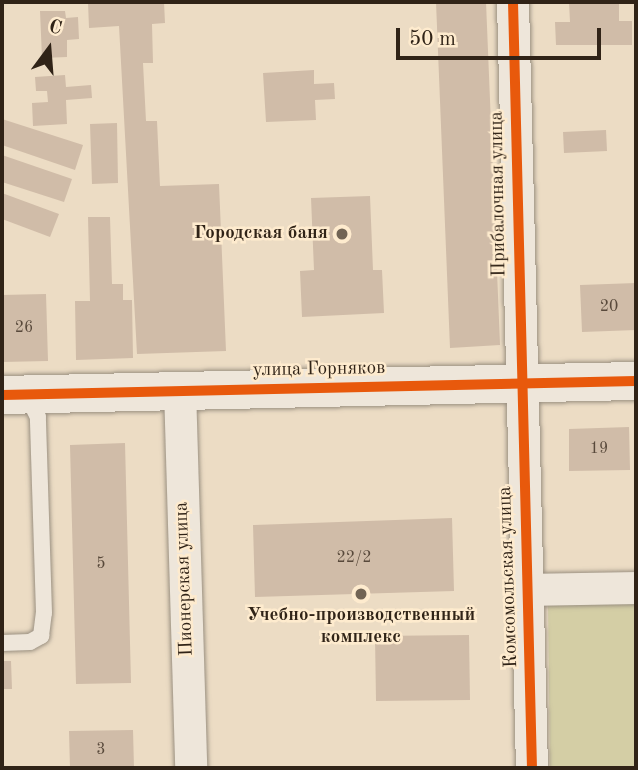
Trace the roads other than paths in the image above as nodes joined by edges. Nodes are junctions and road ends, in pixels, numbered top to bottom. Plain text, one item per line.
1 (513, 2) edge
2 (636, 381) edge
3 (520, 385) junction
4 (180, 389) junction
5 (14, 395) edge
6 (636, 588) edge
7 (526, 590) junction
8 (2, 643) edge
9 (191, 768) edge
10 (532, 768) edge

1 - 3 street, Прибалочная улица
2 - 3 street, улица Горняков
3 - 4 street, улица Горняков
3 - 7 street, Комсомольская улица
4 - 5 street, улица Горняков
4 - 9 street, Пионерская улица
5 - 8 lane
6 - 7 street
7 - 10 street, Комсомольская улица

